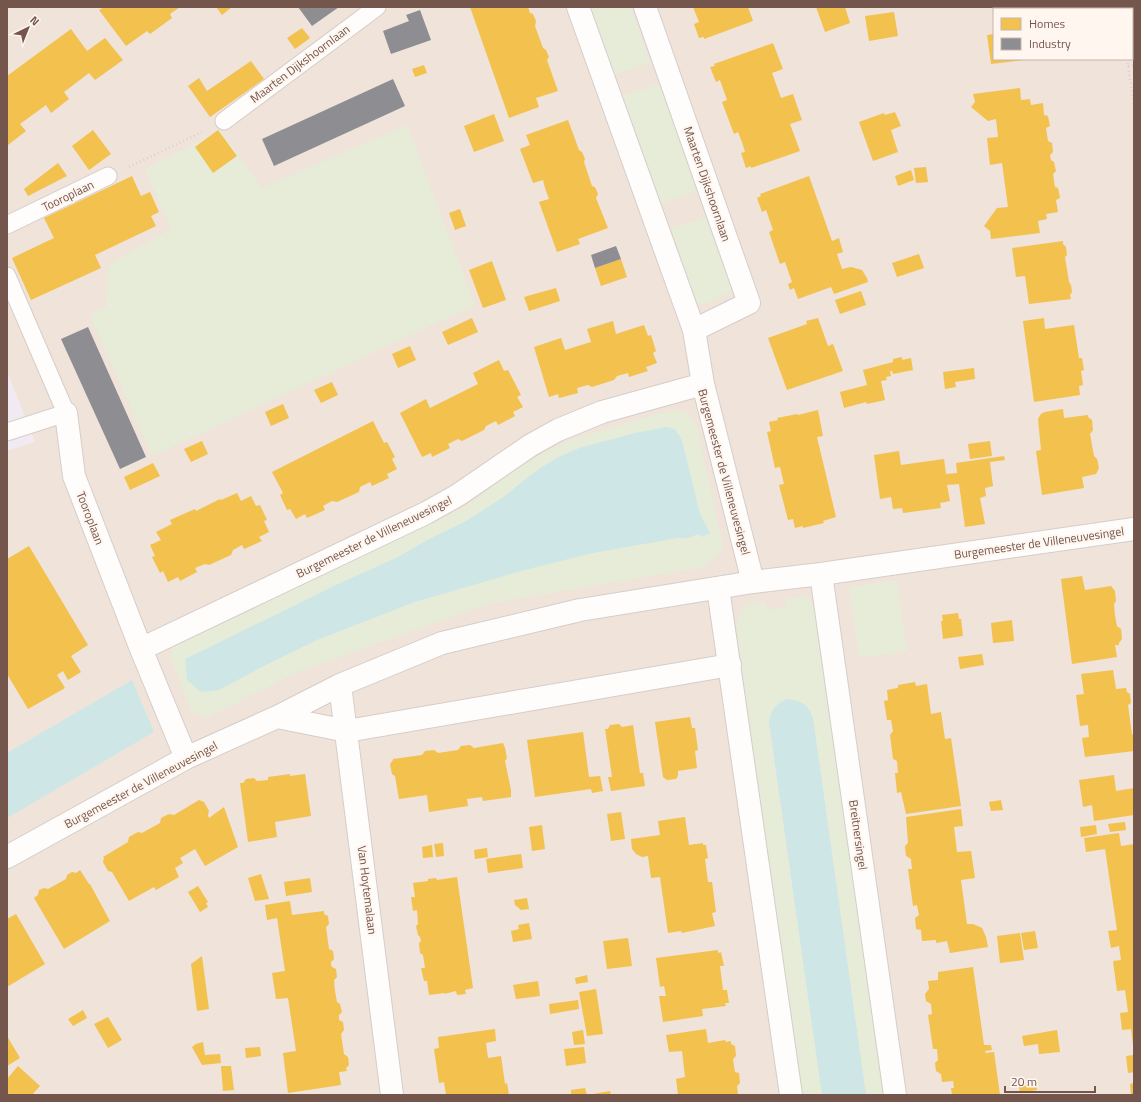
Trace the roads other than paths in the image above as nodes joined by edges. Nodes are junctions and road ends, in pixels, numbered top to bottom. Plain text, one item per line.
1 (377, 7) edge
2 (578, 7) edge
3 (645, 7) edge
4 (224, 121) road end
5 (108, 176) road end
6 (7, 225) edge
7 (7, 276) edge
8 (694, 330) junction
9 (703, 384) junction
10 (66, 413) junction
11 (7, 432) edge
12 (1134, 529) edge
13 (821, 574) junction
14 (753, 582) junction
15 (718, 588) junction
16 (145, 658) junction
17 (730, 665) junction
18 (340, 685) junction
19 (277, 717) junction
20 (347, 731) junction
21 (186, 758) junction
22 (7, 857) edge
23 (392, 1095) edge
24 (791, 1095) edge
25 (895, 1095) edge

1 - 4 lane, Maarten Dijkshoornlaan
2 - 8 street
3 - 8 street, Maarten Dijkshoornlaan
5 - 6 lane, Tooroplaan
7 - 10 lane, Tooroplaan
8 - 9 street
9 - 14 street, Burgemeester de Villeneuvesingel
9 - 16 street, Burgemeester de Villeneuvesingel
10 - 11 lane
10 - 16 street, Tooroplaan
12 - 13 street, Burgemeester de Villeneuvesingel
13 - 14 street, Burgemeester de Villeneuvesingel
13 - 25 street, Breitnersingel
14 - 15 street, Burgemeester de Villeneuvesingel
15 - 17 street
15 - 18 street, Burgemeester de Villeneuvesingel
16 - 21 street, Tooroplaan
17 - 20 street
17 - 24 street
18 - 19 street, Burgemeester de Villeneuvesingel
18 - 20 street, Van Hoytemalaan
19 - 20 street
19 - 21 street, Burgemeester de Villeneuvesingel
20 - 23 street, Van Hoytemalaan
21 - 22 street, Burgemeester de Villeneuvesingel

